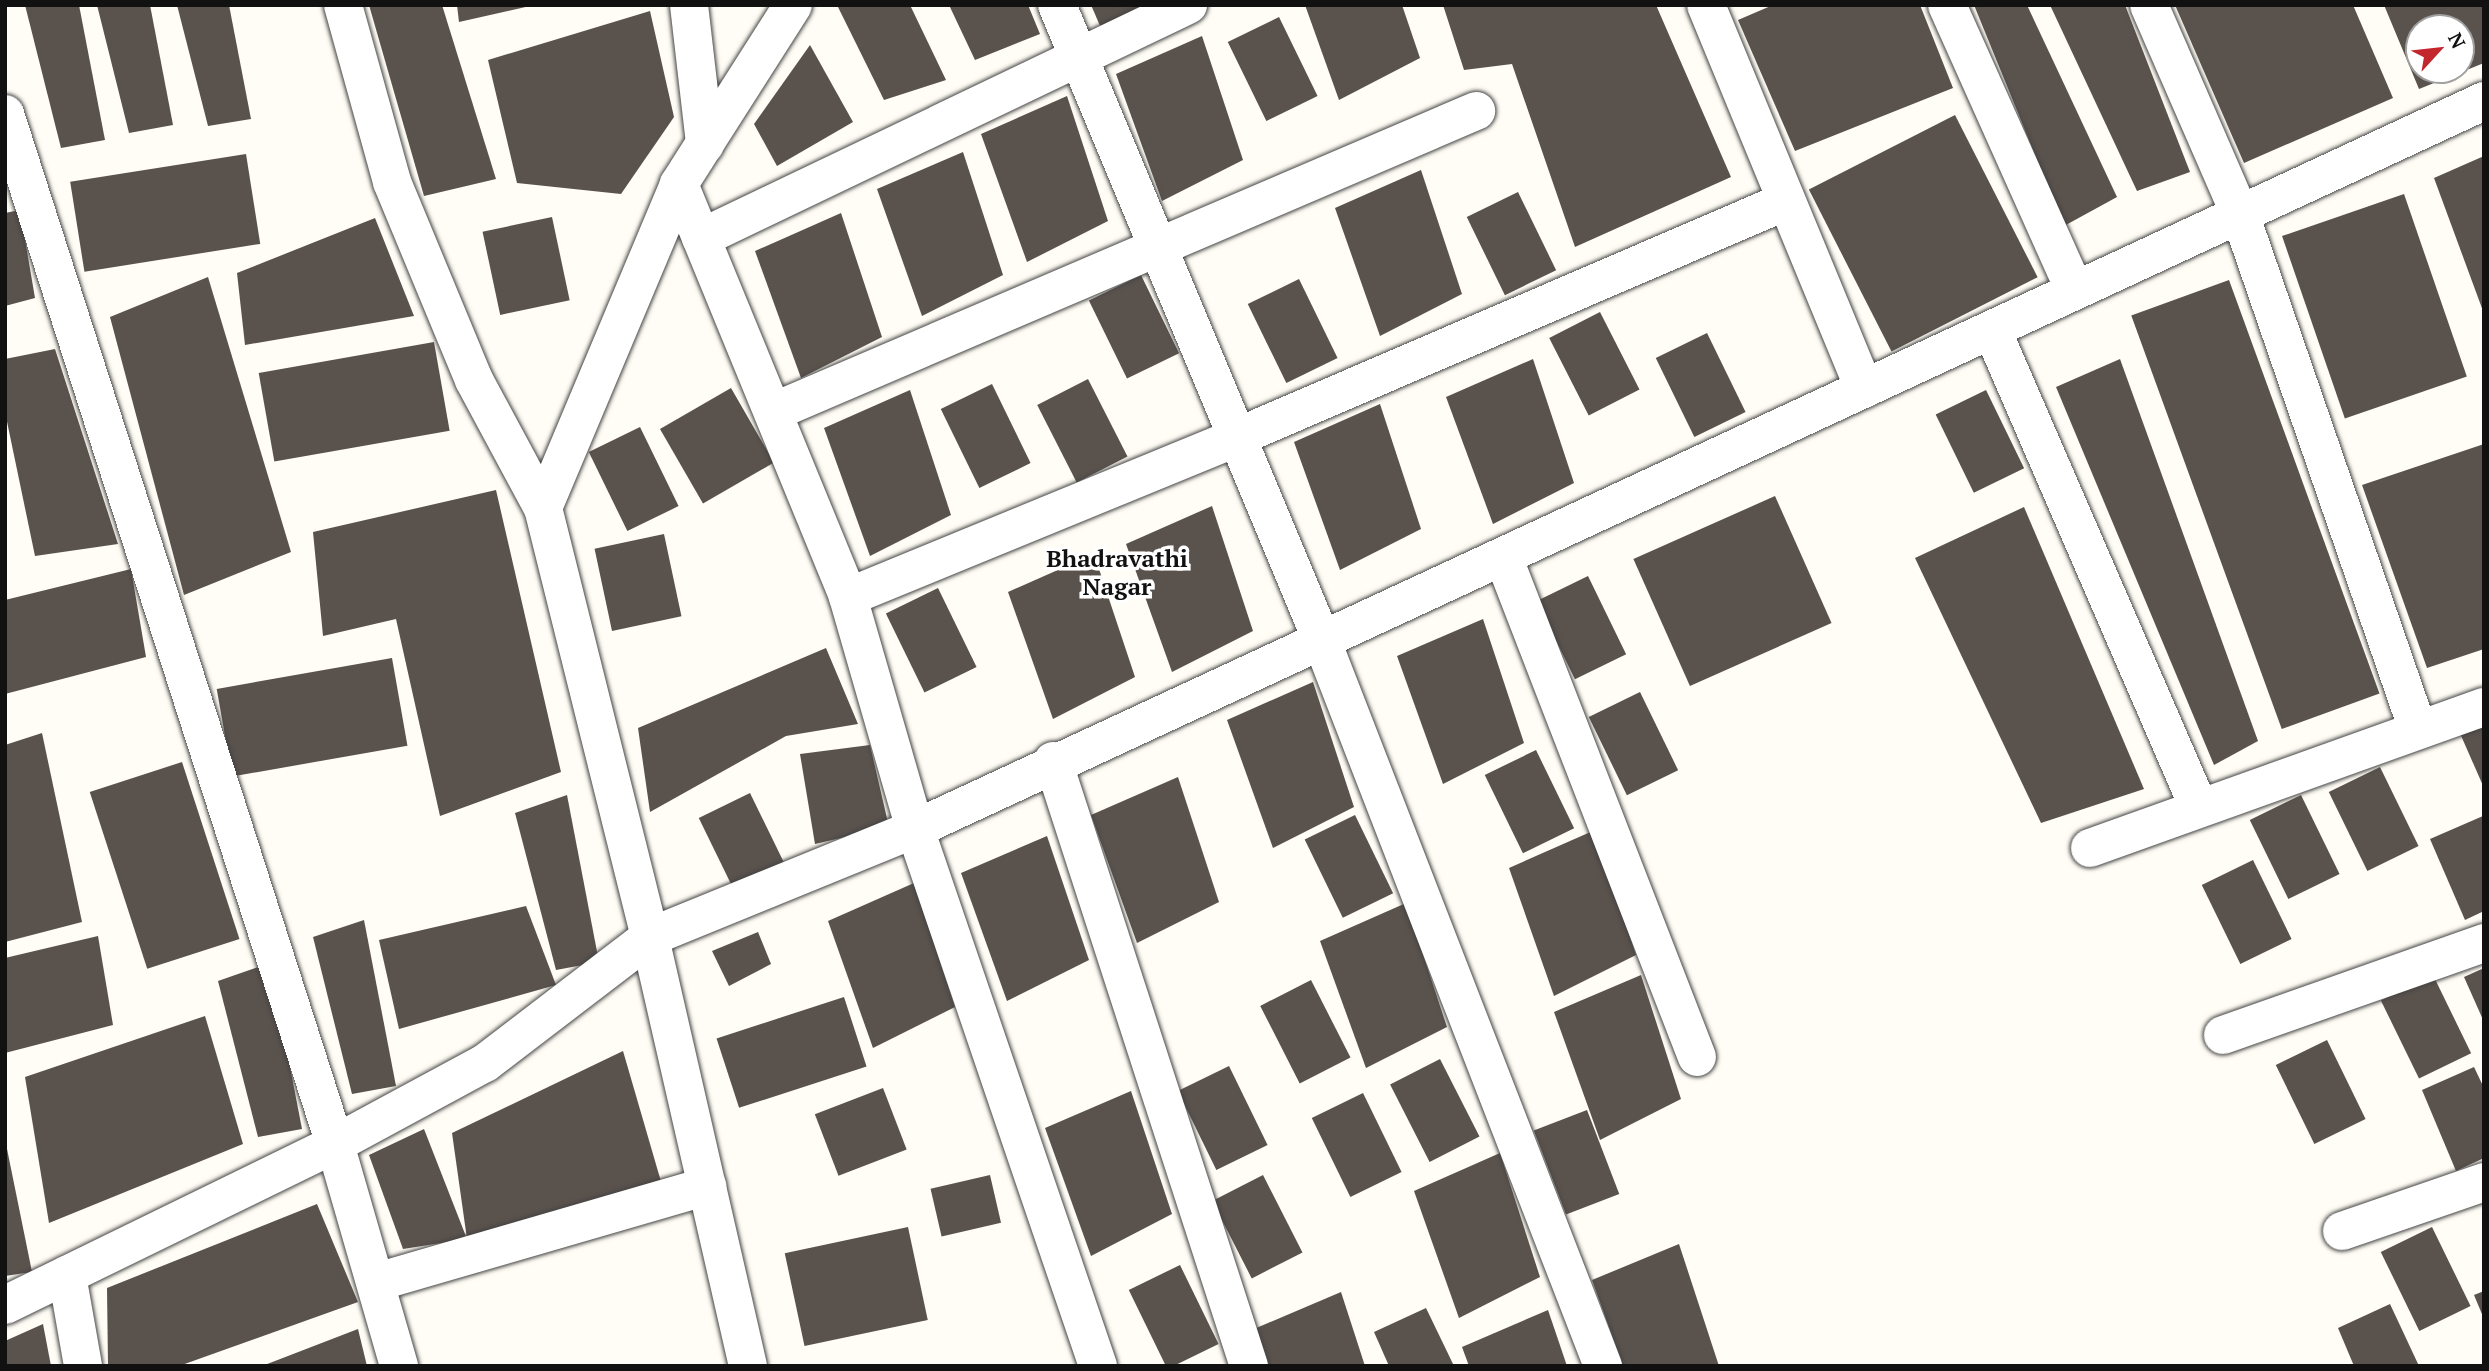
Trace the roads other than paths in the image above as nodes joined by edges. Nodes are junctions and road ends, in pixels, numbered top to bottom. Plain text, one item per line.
1 (343, 5) edge
2 (689, 5) edge
3 (793, 5) edge
4 (1057, 5) edge
5 (1188, 5) edge
6 (1706, 5) edge
7 (1947, 5) edge
8 (2149, 5) edge
9 (1077, 55) junction
10 (2484, 101) edge
11 (1476, 111) dead end
12 (5, 114) edge
13 (705, 144) junction
14 (679, 184) junction
15 (1786, 201) junction
16 (2240, 214) junction
17 (701, 238) junction
18 (1156, 245) junction
19 (2074, 289) junction
20 (1992, 330) junction
21 (1864, 389) junction
22 (773, 412) junction
23 (1235, 438) junction
24 (543, 508) junction
25 (1504, 559) junction
26 (848, 597) junction
27 (1320, 636) junction
28 (2484, 707) edge
29 (2418, 730) junction
30 (1053, 761) junction
31 (2199, 808) junction
32 (915, 829) junction
33 (2090, 848) dead end
34 (650, 937) junction
35 (2484, 943) edge
36 (2223, 1035) dead end
37 (1697, 1057) dead end
38 (335, 1144) junction
39 (2484, 1182) edge
40 (708, 1186) junction
41 (2342, 1231) dead end
42 (67, 1275) junction
43 (377, 1282) junction
44 (5, 1305) edge
45 (83, 1366) edge
46 (400, 1366) edge
47 (748, 1366) edge
48 (1098, 1366) edge
49 (1249, 1366) edge
50 (1603, 1366) edge

1 - 24 street
2 - 13 street
3 - 13 street
4 - 9 street
5 - 9 street
6 - 15 street
7 - 19 street
8 - 16 street
9 - 17 street
9 - 18 street
10 - 16 street
11 - 18 street
12 - 38 street
13 - 14 street
14 - 17 street
14 - 24 street
15 - 21 street
15 - 23 street
16 - 19 street
16 - 29 street
17 - 22 street
18 - 22 street
18 - 23 street
19 - 20 street
20 - 21 street
20 - 31 street
21 - 25 street
22 - 26 street
23 - 26 street
23 - 27 street
24 - 34 street
25 - 27 street
25 - 37 street
26 - 32 street
27 - 30 street
27 - 50 street
28 - 29 street
29 - 31 street
30 - 32 street
30 - 49 street
31 - 33 street
32 - 34 street
32 - 48 street
34 - 38 street
34 - 40 street
35 - 36 street
38 - 42 street
38 - 43 street
39 - 41 street
40 - 43 street
40 - 47 street
42 - 44 street
42 - 45 street
43 - 46 street

